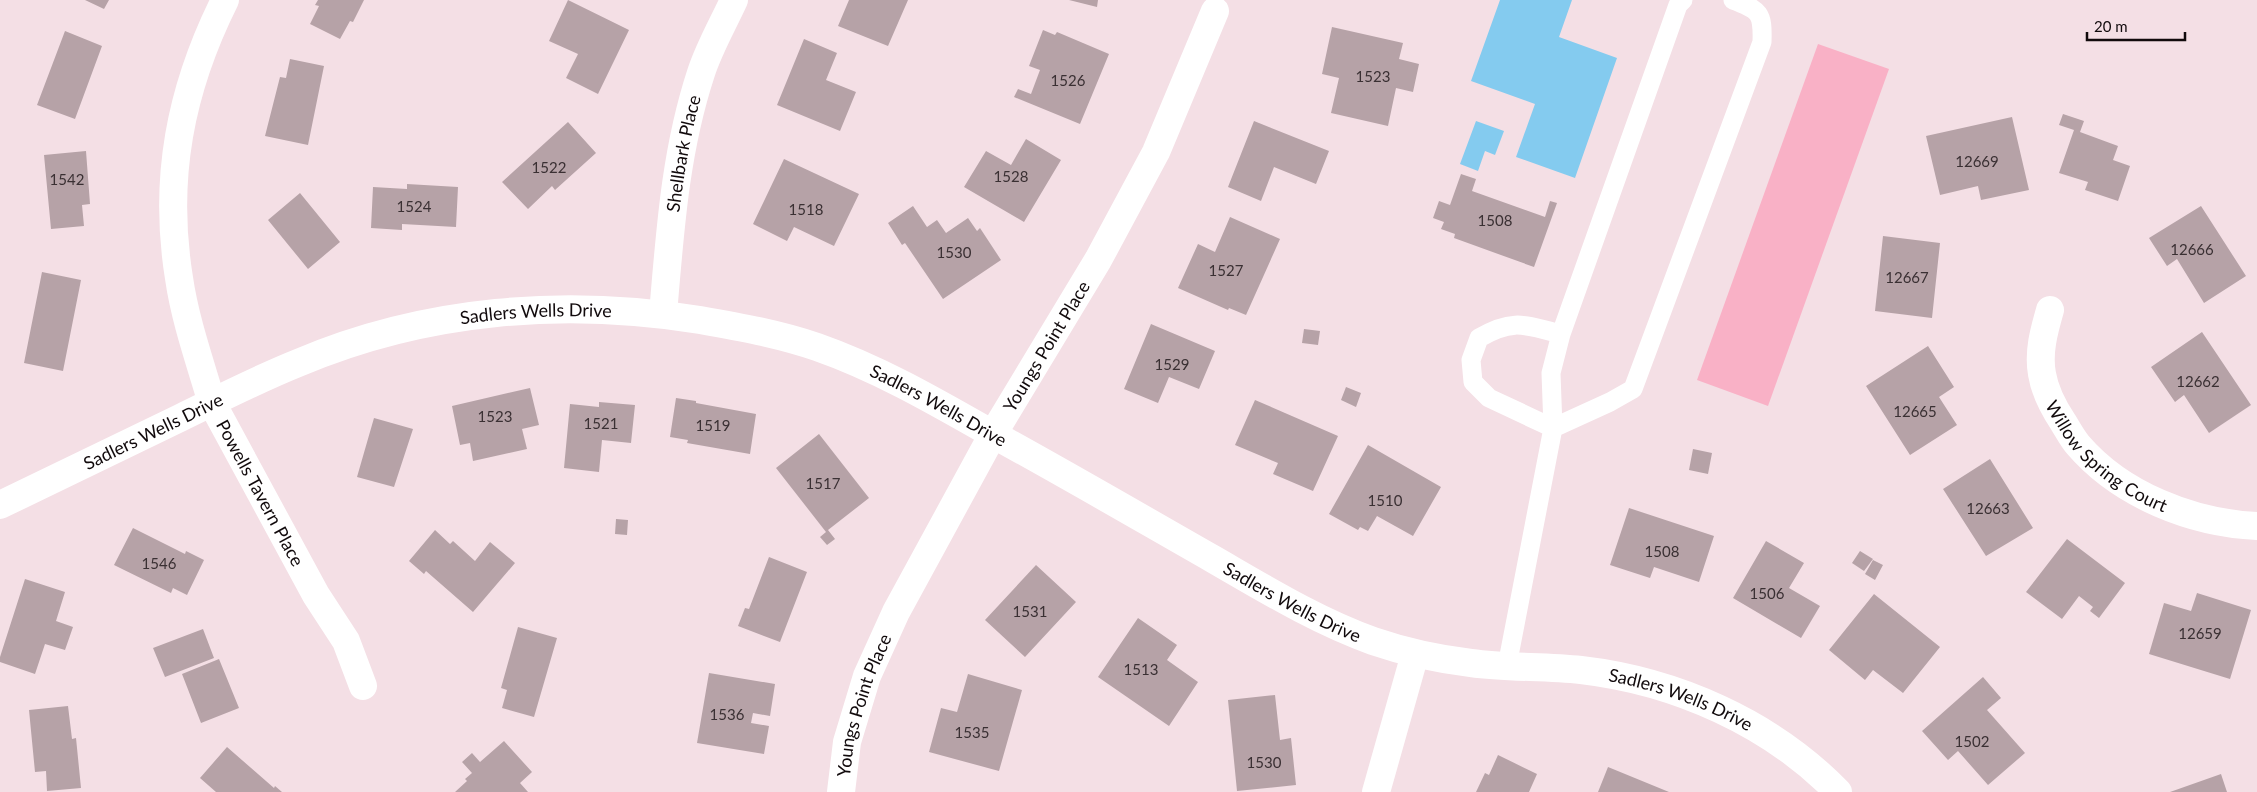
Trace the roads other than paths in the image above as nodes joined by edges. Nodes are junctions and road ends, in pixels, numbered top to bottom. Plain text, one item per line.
1 (225, 0) edge
2 (734, 0) edge
3 (1683, 0) edge
4 (1733, 0) edge
5 (1215, 11) dead end
6 (2050, 310) dead end
7 (663, 314) junction
8 (1561, 334) junction
9 (212, 403) junction
10 (1553, 428) junction
11 (993, 434) junction
12 (0, 504) edge
13 (2257, 526) edge
14 (1415, 654) junction
15 (1507, 666) junction
16 (363, 686) dead end
17 (841, 792) edge
18 (1376, 792) edge
19 (1838, 792) edge

1 - 9 street, Powells Tavern Place
2 - 7 street, Shellbark Place
3 - 8 lane
4 - 10 lane
5 - 11 street, Youngs Point Place
6 - 13 street, Willow Spring Court
7 - 9 street, Sadlers Wells Drive
7 - 11 street, Sadlers Wells Drive
8 - 10 lane
8 - 10 lane
9 - 12 street, Sadlers Wells Drive
9 - 16 street, Powells Tavern Place
10 - 15 lane
11 - 14 street, Sadlers Wells Drive
11 - 17 street, Youngs Point Place
14 - 15 street, Sadlers Wells Drive
14 - 18 street
15 - 19 street, Sadlers Wells Drive

